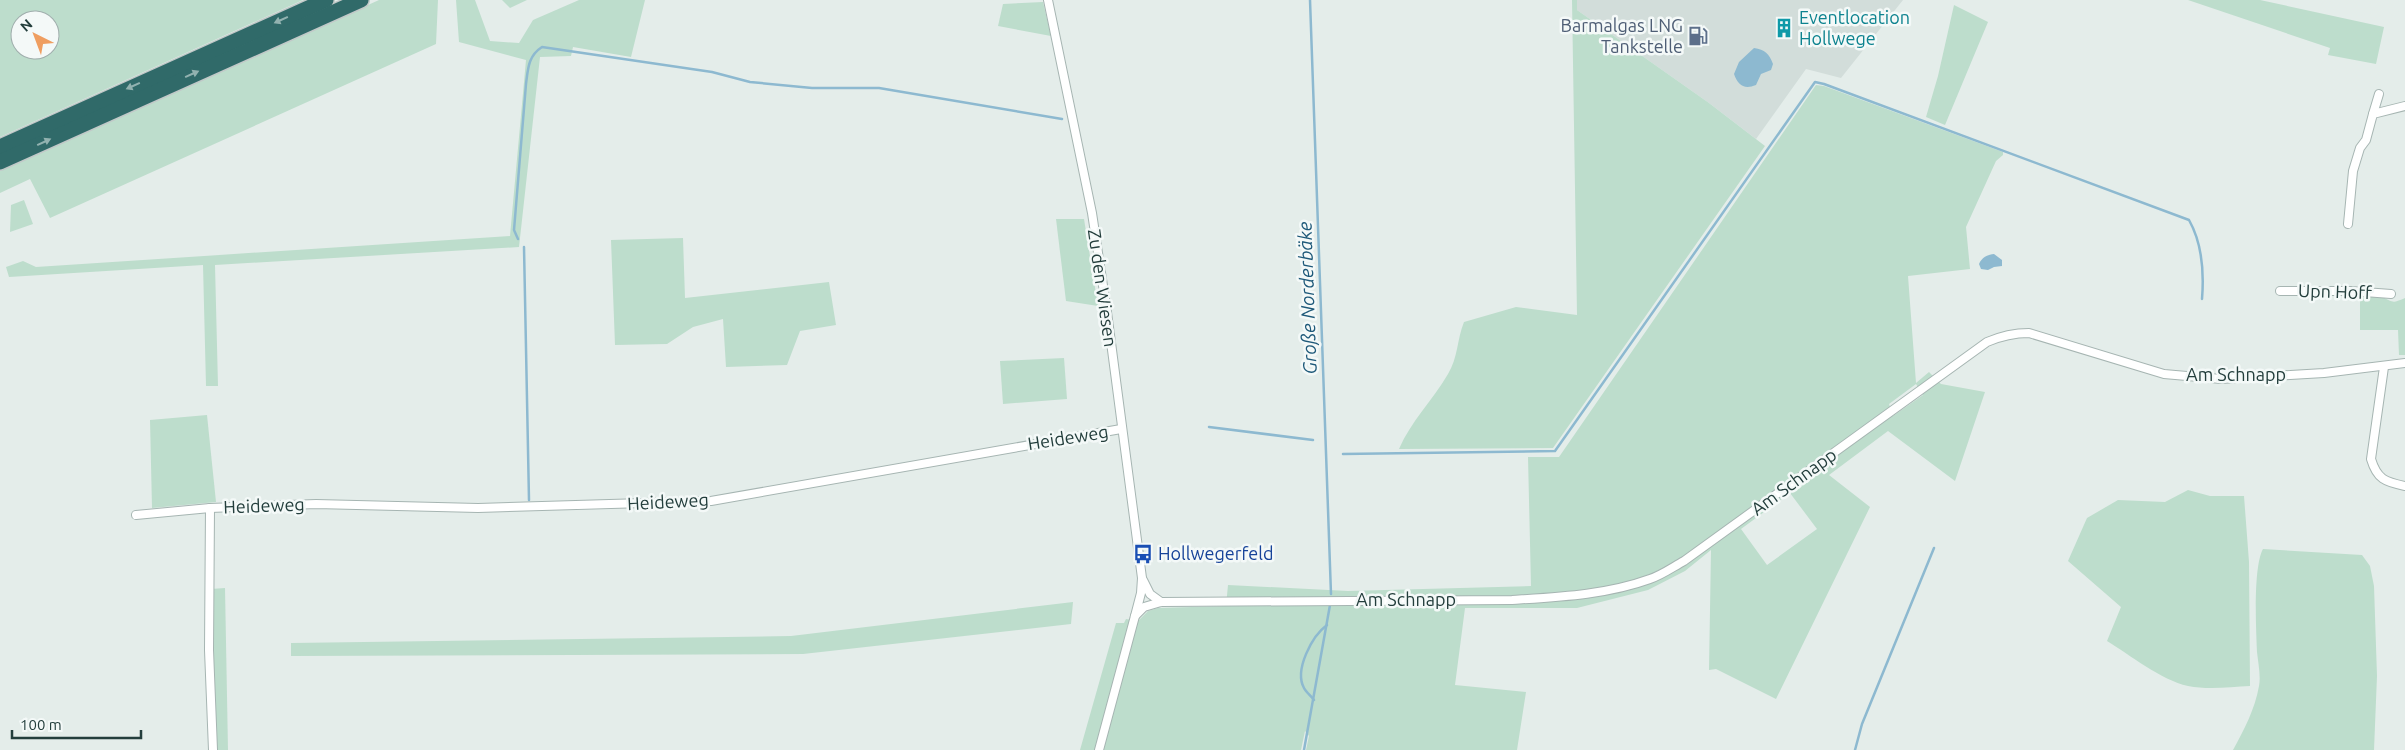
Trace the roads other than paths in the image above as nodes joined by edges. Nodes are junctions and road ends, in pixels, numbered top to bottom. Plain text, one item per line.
1 (326, 0) edge
2 (361, 0) edge
3 (1048, 0) edge
4 (2379, 94) dead end
5 (2405, 106) edge
6 (2373, 114) junction
7 (0, 147) edge
8 (0, 162) edge
9 (2348, 224) dead end
10 (2280, 291) dead end
11 (2391, 294) dead end
12 (2405, 364) edge
13 (2384, 367) junction
14 (1121, 429) junction
15 (2405, 486) edge
16 (210, 508) junction
17 (136, 515) dead end
18 (1142, 578) junction
19 (1161, 602) junction
20 (1135, 616) junction
21 (213, 750) edge
22 (1099, 750) edge

1 -> 7 highway
8 -> 2 highway
3 - 14 street, Zu den Wiesen
4 - 6 street
5 - 6 street
6 - 9 street
10 - 11 street, Upn Hoff
12 - 13 street, Am Schnapp
13 - 15 street
13 - 19 street, Am Schnapp
14 - 16 street, Heideweg
14 - 18 street, Zu den Wiesen
16 - 17 street, Heideweg
16 - 21 street, Heideweg
18 - 19 street
18 - 20 street
19 - 20 street, Am Schnapp
20 - 22 street

